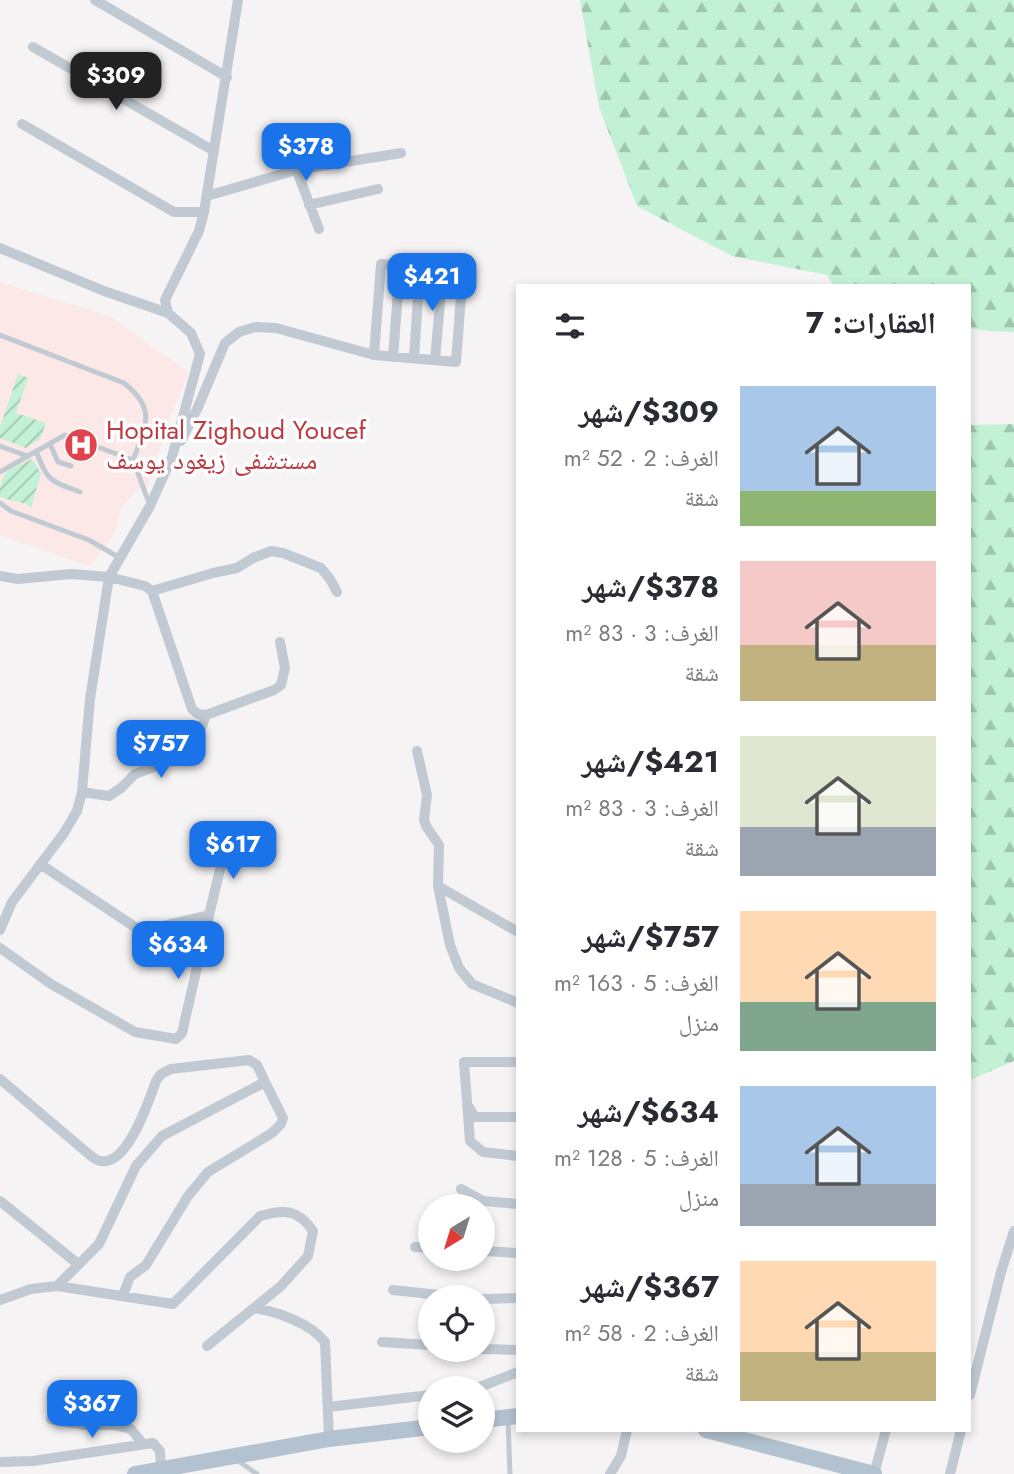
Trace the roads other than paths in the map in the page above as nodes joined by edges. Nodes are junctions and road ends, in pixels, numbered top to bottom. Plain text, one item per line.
1 (95, 0) edge
2 (238, 0) edge
3 (33, 47) dead end
4 (227, 77) junction
5 (22, 124) dead end
6 (281, 129) dead end
7 (215, 151) junction
8 (401, 153) dead end
9 (296, 170) junction
10 (378, 189) dead end
11 (207, 196) junction
12 (309, 205) junction
13 (204, 212) junction
14 (319, 229) dead end
15 (0, 248) edge
16 (400, 266) junction
17 (420, 267) junction
18 (443, 268) junction
19 (168, 313) junction
20 (0, 335) edge
21 (374, 355) junction
22 (393, 357) junction
23 (414, 358) junction
24 (435, 360) junction
25 (50, 443) junction
26 (0, 446) edge
27 (36, 451) junction
28 (27, 456) junction
29 (172, 457) junction
30 (133, 460) junction
31 (71, 467) dead end
32 (0, 472) edge
33 (80, 492) dead end
34 (0, 503) edge
35 (150, 506) junction
36 (120, 558) junction
37 (0, 576) edge
38 (109, 577) junction
39 (152, 591) junction
40 (337, 592) dead end
41 (280, 642) dead end
42 (206, 715) junction
43 (417, 751) dead end
44 (82, 792) junction
45 (227, 841) dead end
46 (40, 864) junction
47 (438, 886) junction
48 (209, 915) junction
49 (0, 929) edge
50 (516, 931) edge
51 (0, 948) edge
52 (516, 1002) edge
53 (516, 1062) edge
54 (0, 1079) edge
55 (265, 1082) junction
56 (469, 1107) junction
57 (516, 1117) edge
58 (516, 1156) edge
59 (461, 1189) dead end
60 (0, 1202) edge
61 (516, 1204) edge
62 (1014, 1231) edge
63 (415, 1247) dead end
64 (418, 1247) edge
65 (495, 1252) edge
66 (516, 1253) edge
67 (78, 1264) junction
68 (57, 1286) junction
69 (393, 1290) dead end
70 (418, 1293) edge
71 (123, 1295) junction
72 (516, 1298) edge
73 (495, 1299) edge
74 (0, 1300) edge
75 (254, 1308) junction
76 (382, 1342) dead end
77 (418, 1344) edge
78 (207, 1346) dead end
79 (495, 1349) edge
80 (516, 1349) edge
81 (516, 1373) edge
82 (495, 1381) edge
83 (971, 1391) edge
84 (418, 1396) edge
85 (328, 1407) junction
86 (513, 1416) edge
87 (495, 1418) edge
88 (51, 1419) dead end
89 (418, 1428) edge
90 (627, 1432) edge
91 (714, 1432) edge
92 (885, 1432) edge
93 (960, 1432) edge
94 (329, 1439) junction
95 (143, 1444) junction
96 (234, 1457) junction
97 (0, 1462) edge
98 (161, 1470) junction
99 (135, 1474) edge
100 (257, 1474) edge
101 (510, 1474) edge
102 (610, 1474) edge
103 (874, 1474) edge
104 (950, 1474) edge

1 - 4 street
2 - 4 street
3 - 7 street
4 - 7 street
5 - 13 street
6 - 9 street
7 - 11 street
8 - 9 street
9 - 11 street
9 - 12 street
10 - 12 street
11 - 13 street
12 - 14 street
13 - 19 street
15 - 19 street
16 - 17 street
16 - 21 street
16 - 22 street
17 - 18 street
17 - 23 street
18 - 24 street
18 - 24 street
19 - 29 street
20 - 30 lane
21 - 22 street
21 - 29 street
22 - 23 street
23 - 24 street
25 - 27 lane
25 - 30 lane
25 - 31 lane
26 - 28 lane
27 - 28 lane
27 - 33 lane
28 - 32 lane
29 - 35 street
30 - 35 lane
34 - 36 lane
35 - 36 street
36 - 38 street
37 - 38 street
38 - 39 street
38 - 44 street
39 - 40 street
39 - 42 street
41 - 42 street
42 - 44 street
43 - 47 street
44 - 46 street
45 - 48 street
46 - 48 street
46 - 49 street
47 - 50 street
47 - 52 street
48 - 51 street
53 - 56 street
54 - 55 street
55 - 67 street
55 - 71 street
56 - 57 street
56 - 58 street
59 - 61 street
60 - 67 street
62 - 83 street
63 - 64 street
65 - 66 street
67 - 68 street
68 - 71 street
68 - 74 street
69 - 70 street
71 - 75 street
72 - 73 street
75 - 78 street
75 - 85 street
76 - 77 street
79 - 80 street
81 - 82 street
84 - 85 street
85 - 94 street
86 - 87 main road
86 - 101 lane
88 - 95 street
89 - 94 main road
90 - 102 street
91 - 103 main road
92 - 103 street
93 - 104 street
94 - 96 main road
95 - 97 street
95 - 98 street
96 - 98 main road
96 - 100 lane
98 - 99 main road

